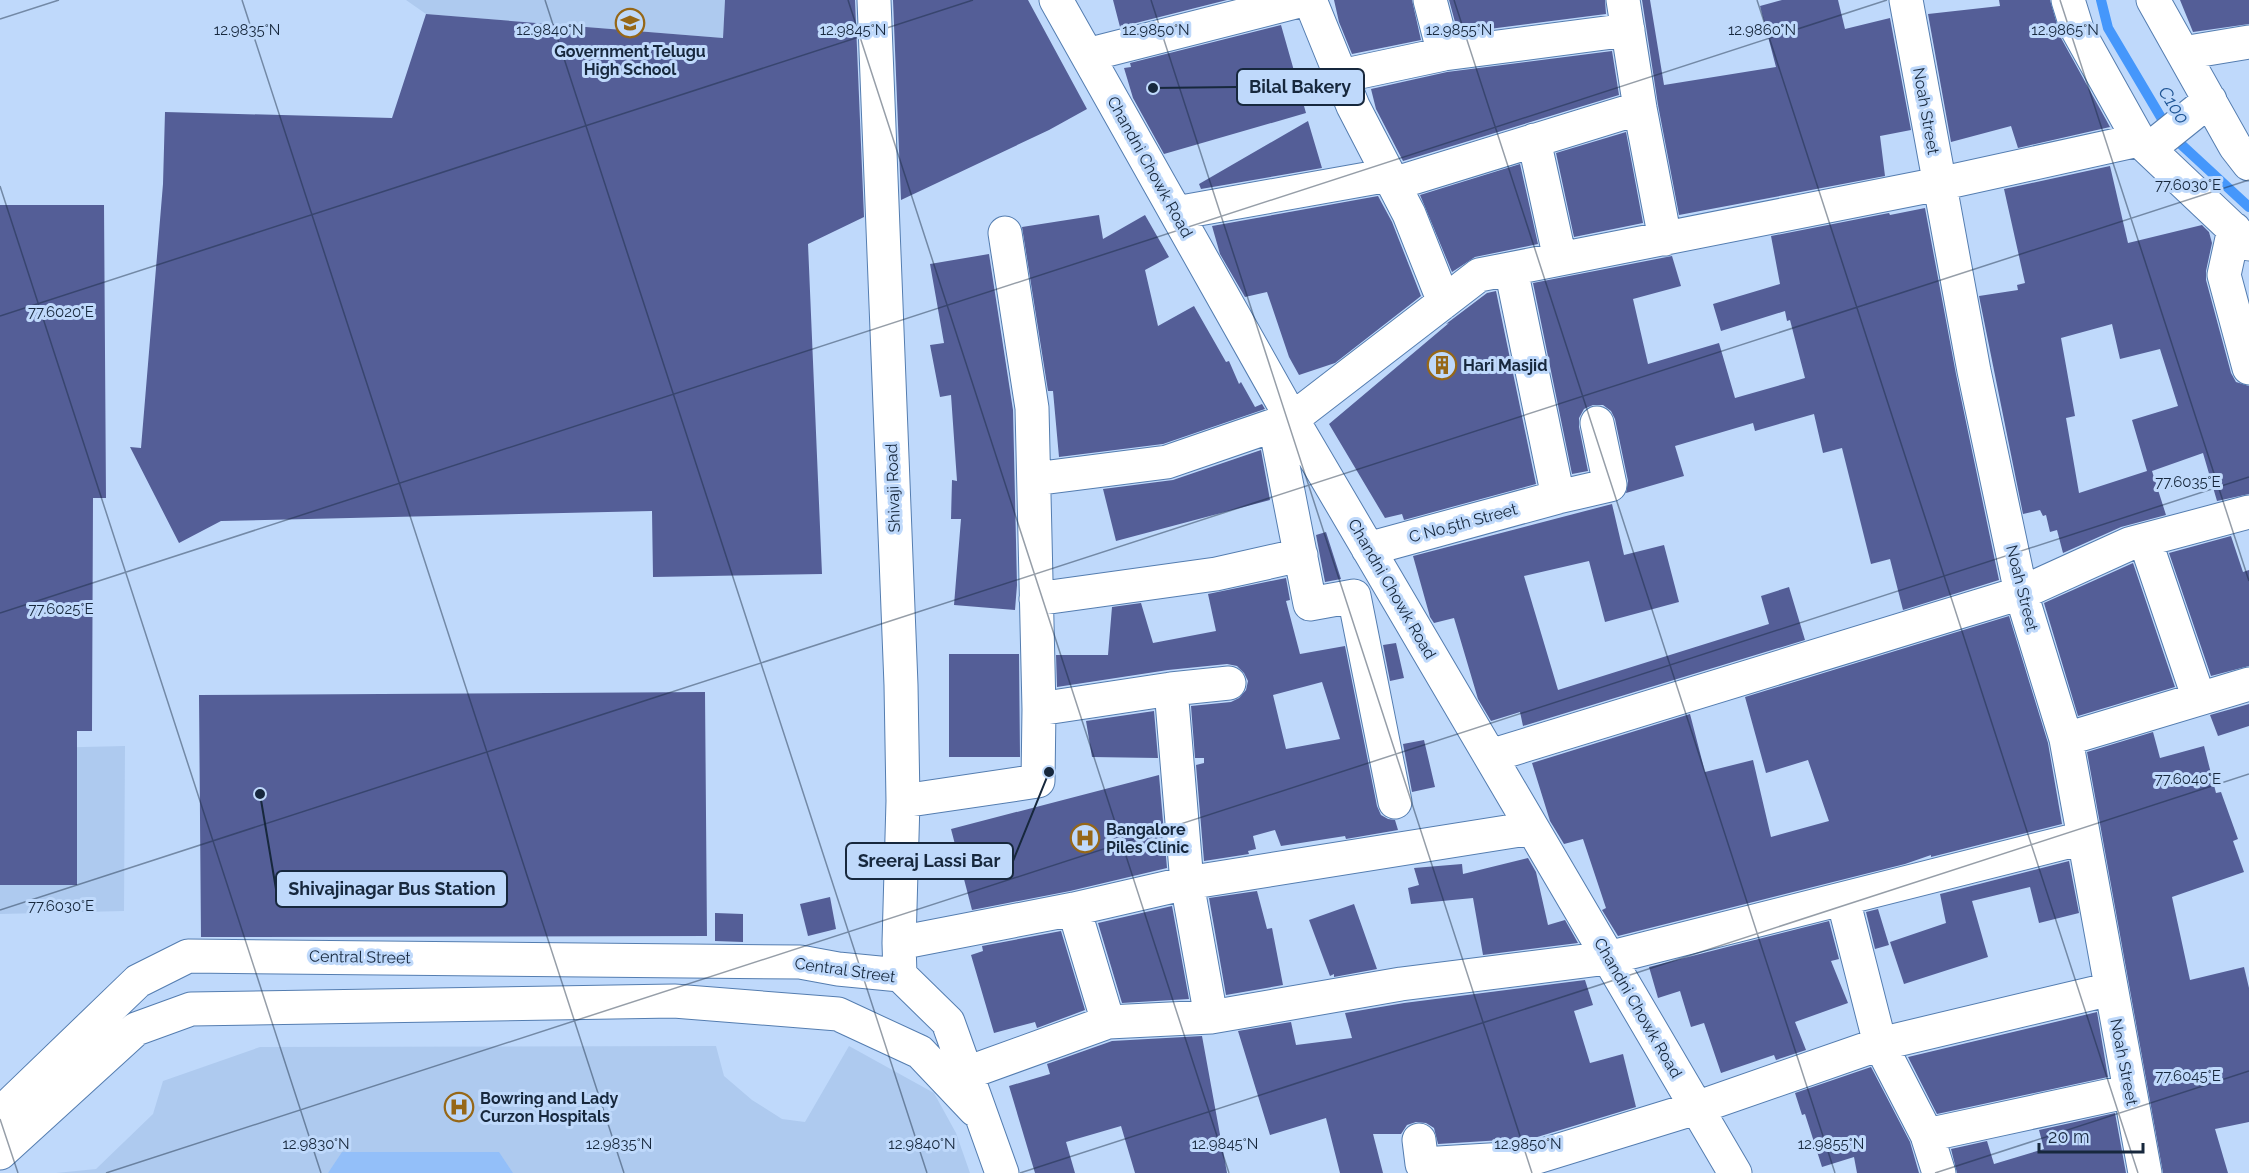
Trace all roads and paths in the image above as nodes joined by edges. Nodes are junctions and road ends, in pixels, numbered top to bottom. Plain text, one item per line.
1 (873, 0) edge
2 (1056, 0) edge
3 (1303, 0) edge
4 (1310, 0) edge
5 (1430, 0) edge
6 (1906, 0) edge
7 (2068, 0) edge
8 (2153, 0) edge
9 (1625, 15) edge
10 (2249, 42) edge
11 (2183, 53) junction
12 (1444, 54) junction
13 (1087, 55) junction
14 (1341, 76) junction
15 (2210, 100) junction
16 (1640, 108) junction
17 (1534, 140) junction
18 (2148, 144) junction
19 (2244, 151) edge
20 (1391, 179) junction
21 (1939, 184) junction
22 (1176, 213) junction
23 (1005, 233) dead end
24 (2241, 236) edge
25 (1665, 239) junction
26 (1560, 259) junction
27 (1511, 269) junction
28 (1444, 302) junction
29 (2249, 368) edge
30 (1283, 422) junction
31 (1597, 423) dead end
32 (1034, 479) junction
33 (1558, 497) junction
34 (2249, 512) edge
35 (2145, 540) junction
36 (1368, 549) junction
37 (1301, 555) junction
38 (2021, 593) junction
39 (1036, 599) junction
40 (1229, 683) dead end
41 (2249, 684) edge
42 (1171, 689) junction
43 (2199, 699) junction
44 (1039, 709) junction
45 (2066, 740) junction
46 (1490, 756) junction
47 (903, 801) junction
48 (1395, 802) dead end
49 (1532, 828) junction
50 (2083, 838) junction
51 (1187, 883) junction
52 (1843, 899) junction
53 (1074, 909) junction
54 (1608, 958) junction
55 (899, 959) junction
56 (2111, 989) junction
57 (1211, 1017) junction
58 (1108, 1022) junction
59 (1880, 1044) junction
60 (967, 1073) junction
61 (2130, 1091) junction
62 (1696, 1108) junction
63 (0, 1114) edge
64 (984, 1120) junction
65 (1927, 1135) junction
66 (1419, 1140) dead end
67 (0, 1153) edge
68 (1002, 1173) edge
69 (1735, 1173) edge
70 (1938, 1173) edge
71 (2145, 1173) edge

1 - 47 street, Shivaji Road
2 - 13 street, Chandni Chowk Road
3 - 13 street
4 - 14 street
5 - 12 street
6 - 21 street, Noah Street
7 - 18 street
8 - 11 street
9 - 12 street
9 - 16 street
10 - 11 street
11 - 15 street
12 - 14 street
13 - 22 street, Chandni Chowk Road
14 - 20 street
15 - 18 street
15 - 19 street
16 - 17 street
16 - 25 street
17 - 20 street
17 - 26 street
18 - 21 street
18 - 24 street
20 - 22 street
20 - 28 street
21 - 25 street
21 - 38 street, Noah Street
22 - 30 street, Chandni Chowk Road
23 - 32 street
24 - 29 street
25 - 26 street
26 - 27 street
27 - 28 street
27 - 33 street
28 - 30 street
30 - 32 street
30 - 36 street, Chandni Chowk Road
30 - 37 street
31 - 33 street, C No.5th Street
32 - 39 street
33 - 36 street, C No.5th Street
34 - 35 street
35 - 38 street
35 - 43 street
36 - 46 street, Chandni Chowk Road
37 - 39 street
37 - 48 street
38 - 45 street, Noah Street
38 - 46 street
39 - 44 street
40 - 42 street
41 - 43 street
42 - 44 street
42 - 51 street
43 - 45 street
44 - 47 street
45 - 50 street, Noah Street
46 - 49 street, Chandni Chowk Road
47 - 55 street, Shivaji Road
49 - 51 street
49 - 54 street, Chandni Chowk Road
50 - 52 street
50 - 56 street, Noah Street
51 - 53 street
51 - 57 street
52 - 54 street
52 - 59 street
53 - 55 street
53 - 58 street
54 - 57 street
54 - 62 street, Chandni Chowk Road
55 - 60 street, Central Street
55 - 63 street, Central Street
56 - 59 street
56 - 61 street, Noah Street
57 - 58 street
58 - 60 street
59 - 62 street
59 - 65 street
60 - 64 street, Central Street
61 - 65 street
61 - 71 street, Noah Street
62 - 66 street
62 - 69 street, Chandni Chowk Road
64 - 67 street
64 - 68 street, Central Street
65 - 70 street

